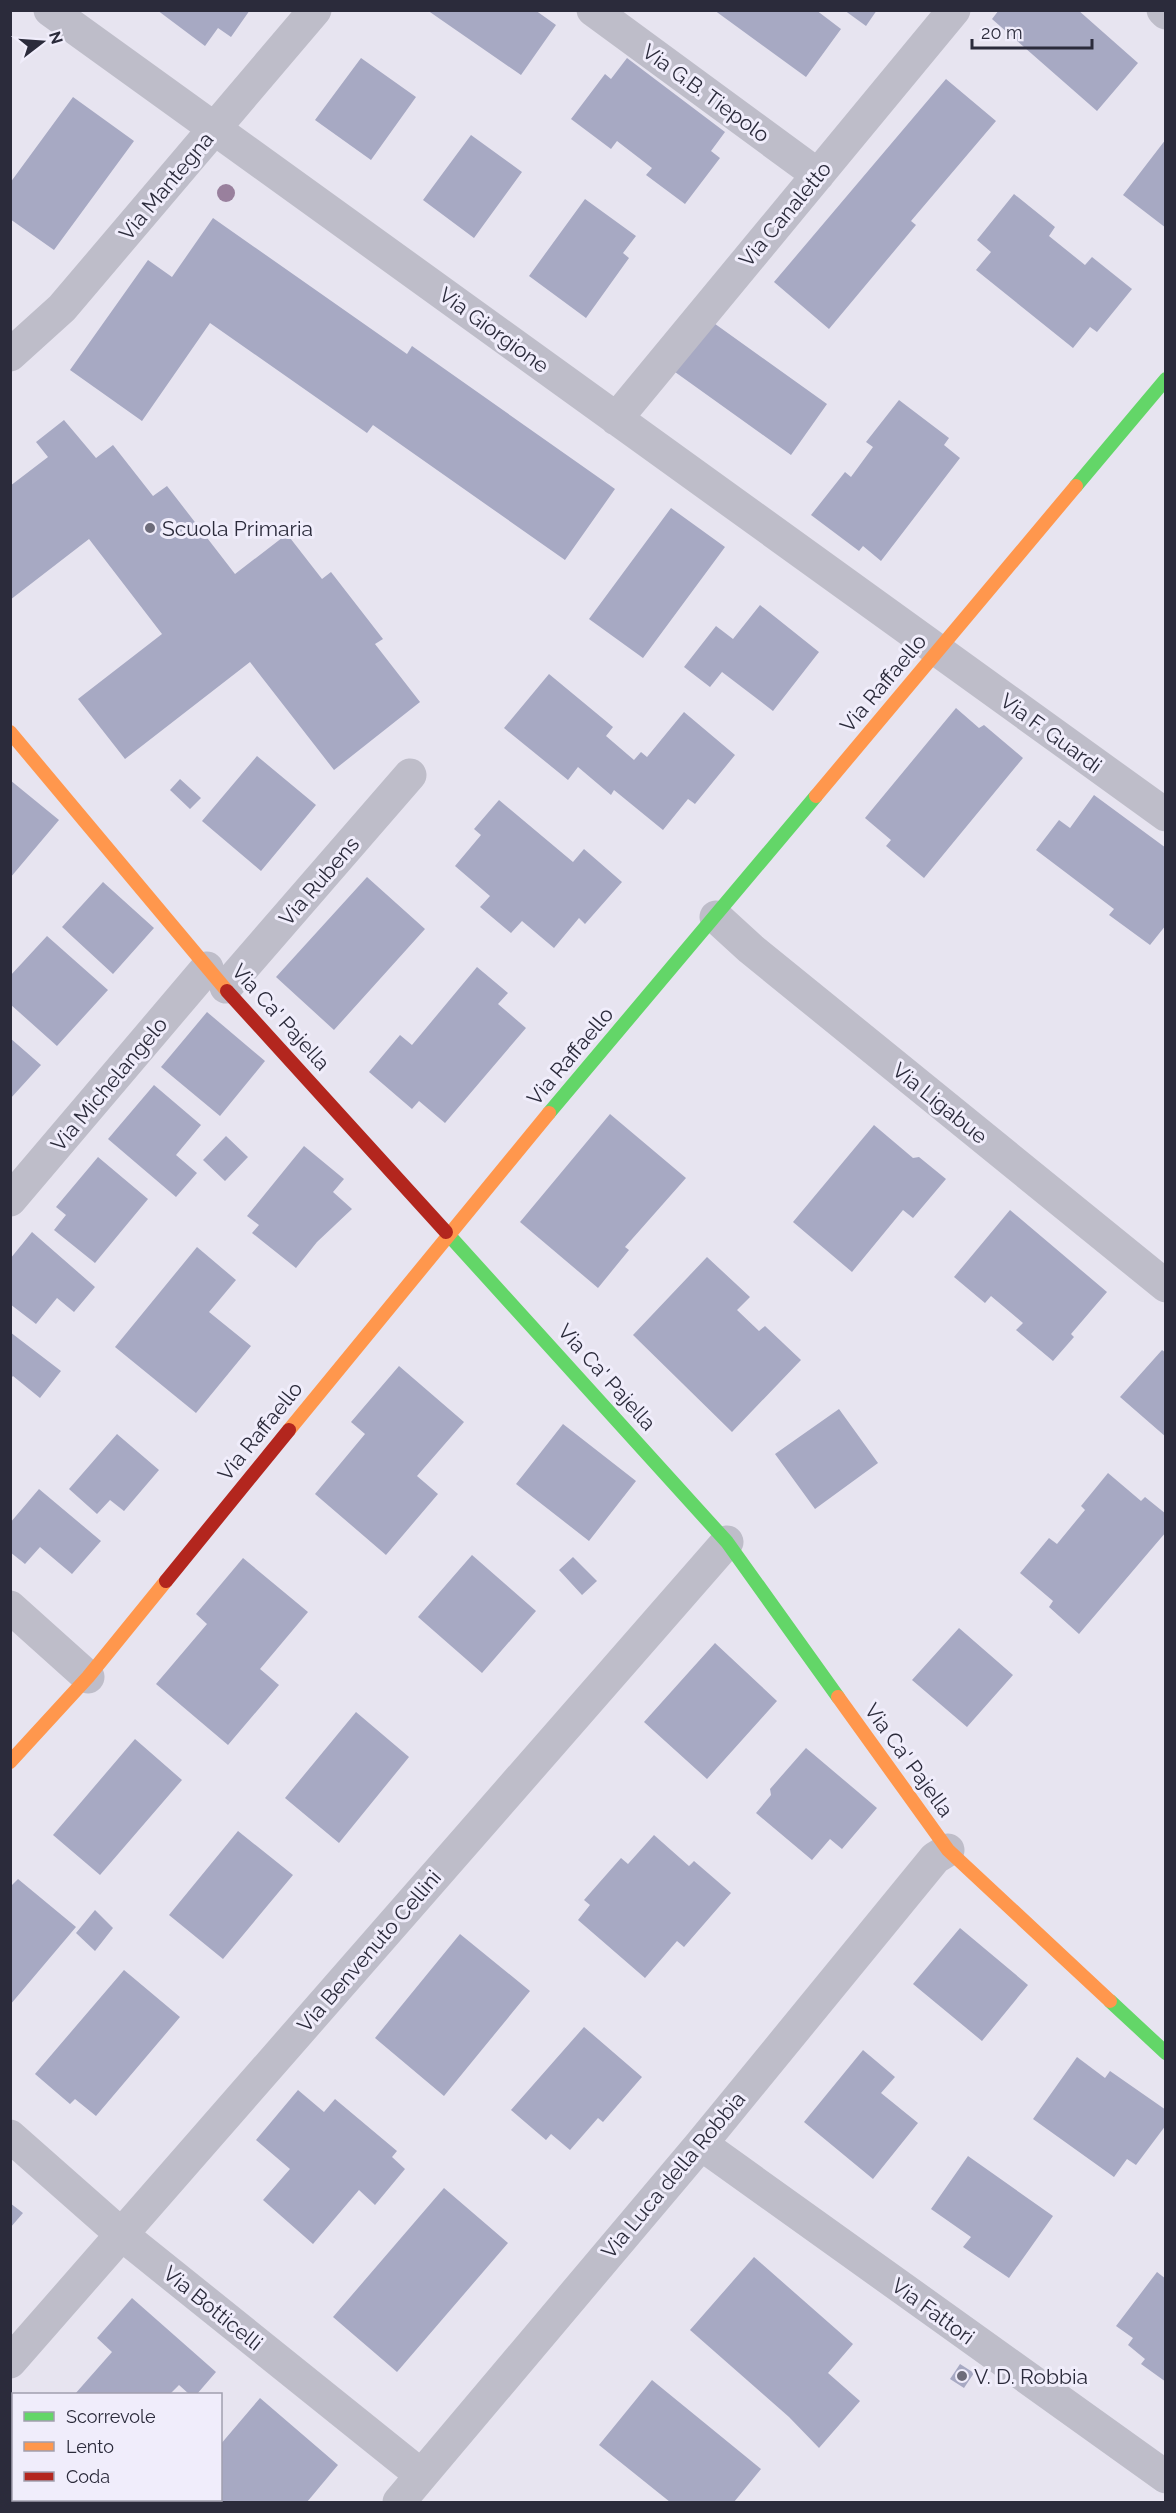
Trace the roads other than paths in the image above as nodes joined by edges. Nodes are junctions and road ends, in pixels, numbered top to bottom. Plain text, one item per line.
1 (50, 10) edge
2 (315, 10) edge
3 (593, 10) edge
4 (954, 10) edge
5 (215, 128) junction
6 (818, 175) junction
7 (10, 355) edge
8 (1166, 379) edge
9 (616, 418) junction
10 (938, 651) junction
11 (10, 732) edge
12 (410, 776) dead end
13 (1166, 815) edge
14 (716, 917) junction
15 (217, 978) junction
16 (10, 1200) edge
17 (448, 1233) junction
18 (1166, 1286) edge
19 (727, 1542) junction
20 (10, 1607) edge
21 (88, 1677) junction
22 (10, 1762) edge
23 (948, 1850) junction
24 (1166, 2053) edge
25 (10, 2136) edge
26 (700, 2144) junction
27 (121, 2234) junction
28 (10, 2362) edge
29 (421, 2475) junction
30 (1166, 2477) edge
31 (399, 2502) edge

1 - 5 street, Via Giorgione
2 - 5 street, Via Mantegna
3 - 6 street, Via G.B. Tiepolo
4 - 6 street, Via Canaletto
5 - 7 street, Via Mantegna
5 - 9 street, Via Giorgione
6 - 9 street, Via Canaletto
8 - 10 main road, Via Raffaello
9 - 10 street, Via Giorgione
10 - 13 street, Via F. Guardi
10 - 14 main road, Via Raffaello
11 - 15 main road, Via Ca' Pajella
12 - 15 street, Via Rubens
14 - 17 main road, Via Raffaello
14 - 18 street, Via Ligabue
15 - 16 street, Via Michelangelo
15 - 17 main road, Via Ca' Pajella
17 - 19 main road, Via Ca' Pajella
17 - 21 main road, Via Raffaello
19 - 23 main road, Via Ca' Pajella
19 - 27 street, Via Benvenuto Cellini
20 - 21 street
21 - 22 main road, Via Raffaello
23 - 24 main road, Via Ca' Pajella
23 - 26 street, Via Luca della Robbia
25 - 27 street, Via Botticelli
26 - 29 street, Via Luca della Robbia
26 - 30 street, Via Fattori
27 - 28 street, Via Benvenuto Cellini
27 - 29 street, Via Botticelli
29 - 31 street, Via Luca della Robbia

